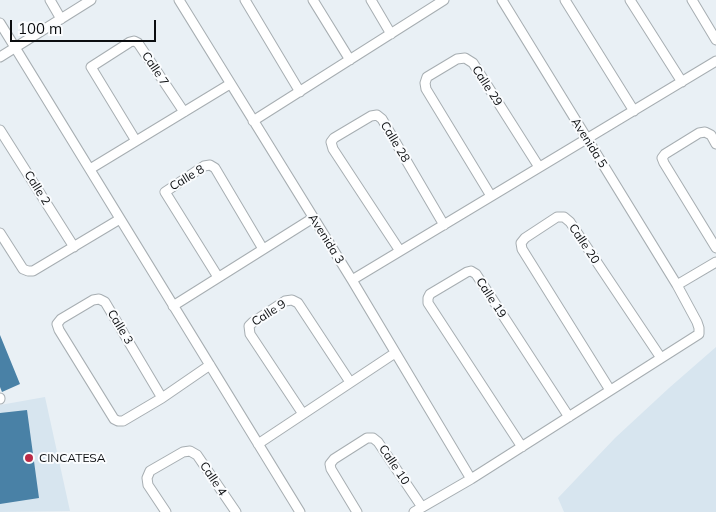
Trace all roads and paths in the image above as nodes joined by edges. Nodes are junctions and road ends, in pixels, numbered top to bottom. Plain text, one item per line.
1 (50, 0) edge
2 (91, 0) edge
3 (179, 0) edge
4 (244, 0) edge
5 (313, 0) edge
6 (372, 0) edge
7 (443, 0) edge
8 (502, 0) edge
9 (565, 0) edge
10 (630, 0) edge
11 (692, 0) edge
12 (61, 19) junction
13 (0, 23) edge
14 (391, 34) junction
15 (716, 40) edge
16 (16, 48) junction
17 (0, 57) edge
18 (350, 60) junction
19 (716, 62) edge
20 (682, 82) junction
21 (230, 84) junction
22 (300, 92) junction
23 (634, 111) junction
24 (184, 112) junction
25 (253, 121) junction
26 (0, 130) edge
27 (587, 139) junction
28 (136, 142) junction
29 (716, 144) edge
30 (539, 167) junction
31 (90, 169) junction
32 (491, 196) junction
33 (313, 218) junction
34 (120, 219) junction
35 (444, 225) junction
36 (0, 233) edge
37 (74, 247) junction
38 (716, 248) edge
39 (263, 249) junction
40 (400, 250) junction
41 (716, 262) edge
42 (218, 277) junction
43 (352, 280) junction
44 (677, 285) junction
45 (173, 306) junction
46 (395, 352) junction
47 (661, 358) junction
48 (210, 366) junction
49 (350, 382) junction
50 (610, 390) junction
51 (162, 398) junction
52 (303, 414) junction
53 (569, 417) junction
54 (258, 444) junction
55 (522, 447) junction
56 (472, 479) junction
57 (418, 509) edge
58 (166, 512) edge
59 (236, 512) edge
60 (300, 512) edge
61 (357, 512) edge

1 - 12 street
2 - 12 street
3 - 21 street, Avenida 3
4 - 22 street
5 - 18 street
6 - 14 street
7 - 14 street
8 - 27 street, Avenida 5
9 - 23 street
10 - 20 street
11 - 15 street
12 - 16 street
13 - 16 street
14 - 18 street
16 - 17 street
16 - 31 street
18 - 22 street
19 - 20 street
20 - 23 street
21 - 24 street
21 - 25 street, Avenida 3
22 - 25 street
23 - 27 street
24 - 28 street
24 - 28 street, Calle 7
25 - 33 street, Avenida 3
26 - 37 street, Calle 2
27 - 30 street
27 - 44 street, Avenida 5
28 - 31 street
29 - 38 street
30 - 32 street
30 - 32 street, Calle 29
31 - 34 street
32 - 35 street
33 - 39 street
33 - 43 street, Avenida 3
34 - 37 street
34 - 45 street
35 - 40 street
35 - 40 street, Calle 28
36 - 37 street
39 - 42 street
39 - 42 street, Calle 8
40 - 43 street
41 - 44 street
42 - 45 street
43 - 46 street, Avenida 3
44 - 47 street, Avenida 5
45 - 48 street
46 - 49 street
46 - 56 street, Avenida 3
47 - 50 street
47 - 50 street, Calle 20
48 - 51 street
48 - 54 street
49 - 52 street
49 - 52 street, Calle 9
50 - 53 street
51 - 51 street, Calle 3
52 - 54 street
53 - 55 street
53 - 55 street, Calle 19
54 - 60 street
55 - 56 street
56 - 57 street
57 - 61 street, Calle 10
58 - 59 street, Calle 4

